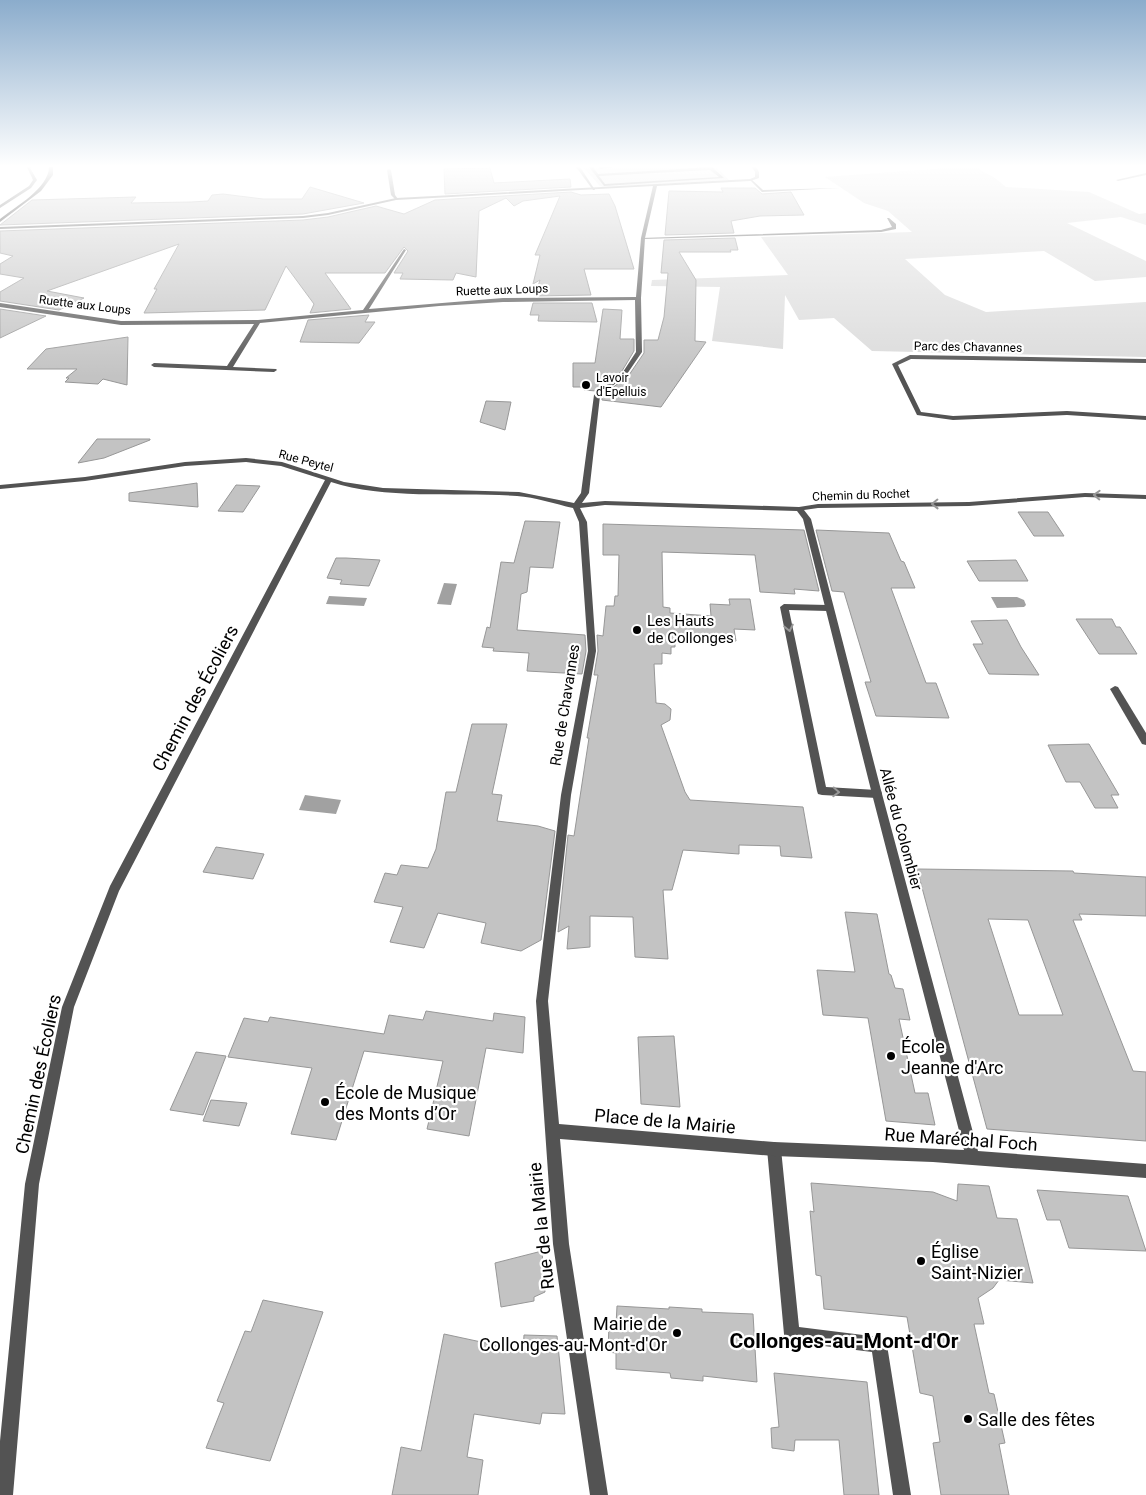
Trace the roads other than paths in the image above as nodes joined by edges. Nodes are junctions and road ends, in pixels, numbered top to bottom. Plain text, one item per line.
1 (685, 237) edge
2 (643, 238) joint
3 (404, 250) dead end
4 (638, 298) junction
5 (0, 305) edge
6 (366, 310) junction
7 (258, 322) junction
8 (1146, 361) edge
9 (154, 365) dead end
10 (229, 368) junction
11 (274, 370) dead end
12 (1146, 418) edge
13 (329, 479) junction
14 (0, 487) edge
15 (1146, 497) edge
16 (576, 506) junction
17 (799, 509) junction
18 (828, 608) junction
19 (1115, 689) dead end
20 (1146, 741) edge
21 (877, 794) junction
22 (552, 1131) junction
23 (774, 1149) junction
24 (973, 1158) junction
25 (1146, 1171) edge
26 (4, 1495) edge
27 (599, 1495) edge
28 (902, 1495) edge

1 - 2 street
2 - 4 street
3 - 6 street
4 - 6 street, Ruette aux Loups
4 - 16 street
5 - 7 street, Ruette aux Loups
6 - 7 street, Ruette aux Loups
7 - 10 street
8 - 12 street, Parc des Chavannes
9 - 10 street
10 - 11 street
13 - 14 street, Rue Peytel
13 - 16 street, Rue Peytel
13 - 26 street, Chemin des Écoliers
15 -> 17 street, Chemin du Rochet
16 - 17 street, Chemin du Rochet
16 - 22 street, Rue de Chavannes
17 - 18 street, Allée du Colombier
18 - 21 street, Allée du Colombier
18 -> 21 street
19 - 20 street
21 - 24 street, Allée du Colombier
22 - 23 street, Place de la Mairie
22 - 27 street, Rue de la Mairie
23 - 24 street, Rue Maréchal Foch
23 - 28 street
24 - 25 street, Rue Maréchal Foch

